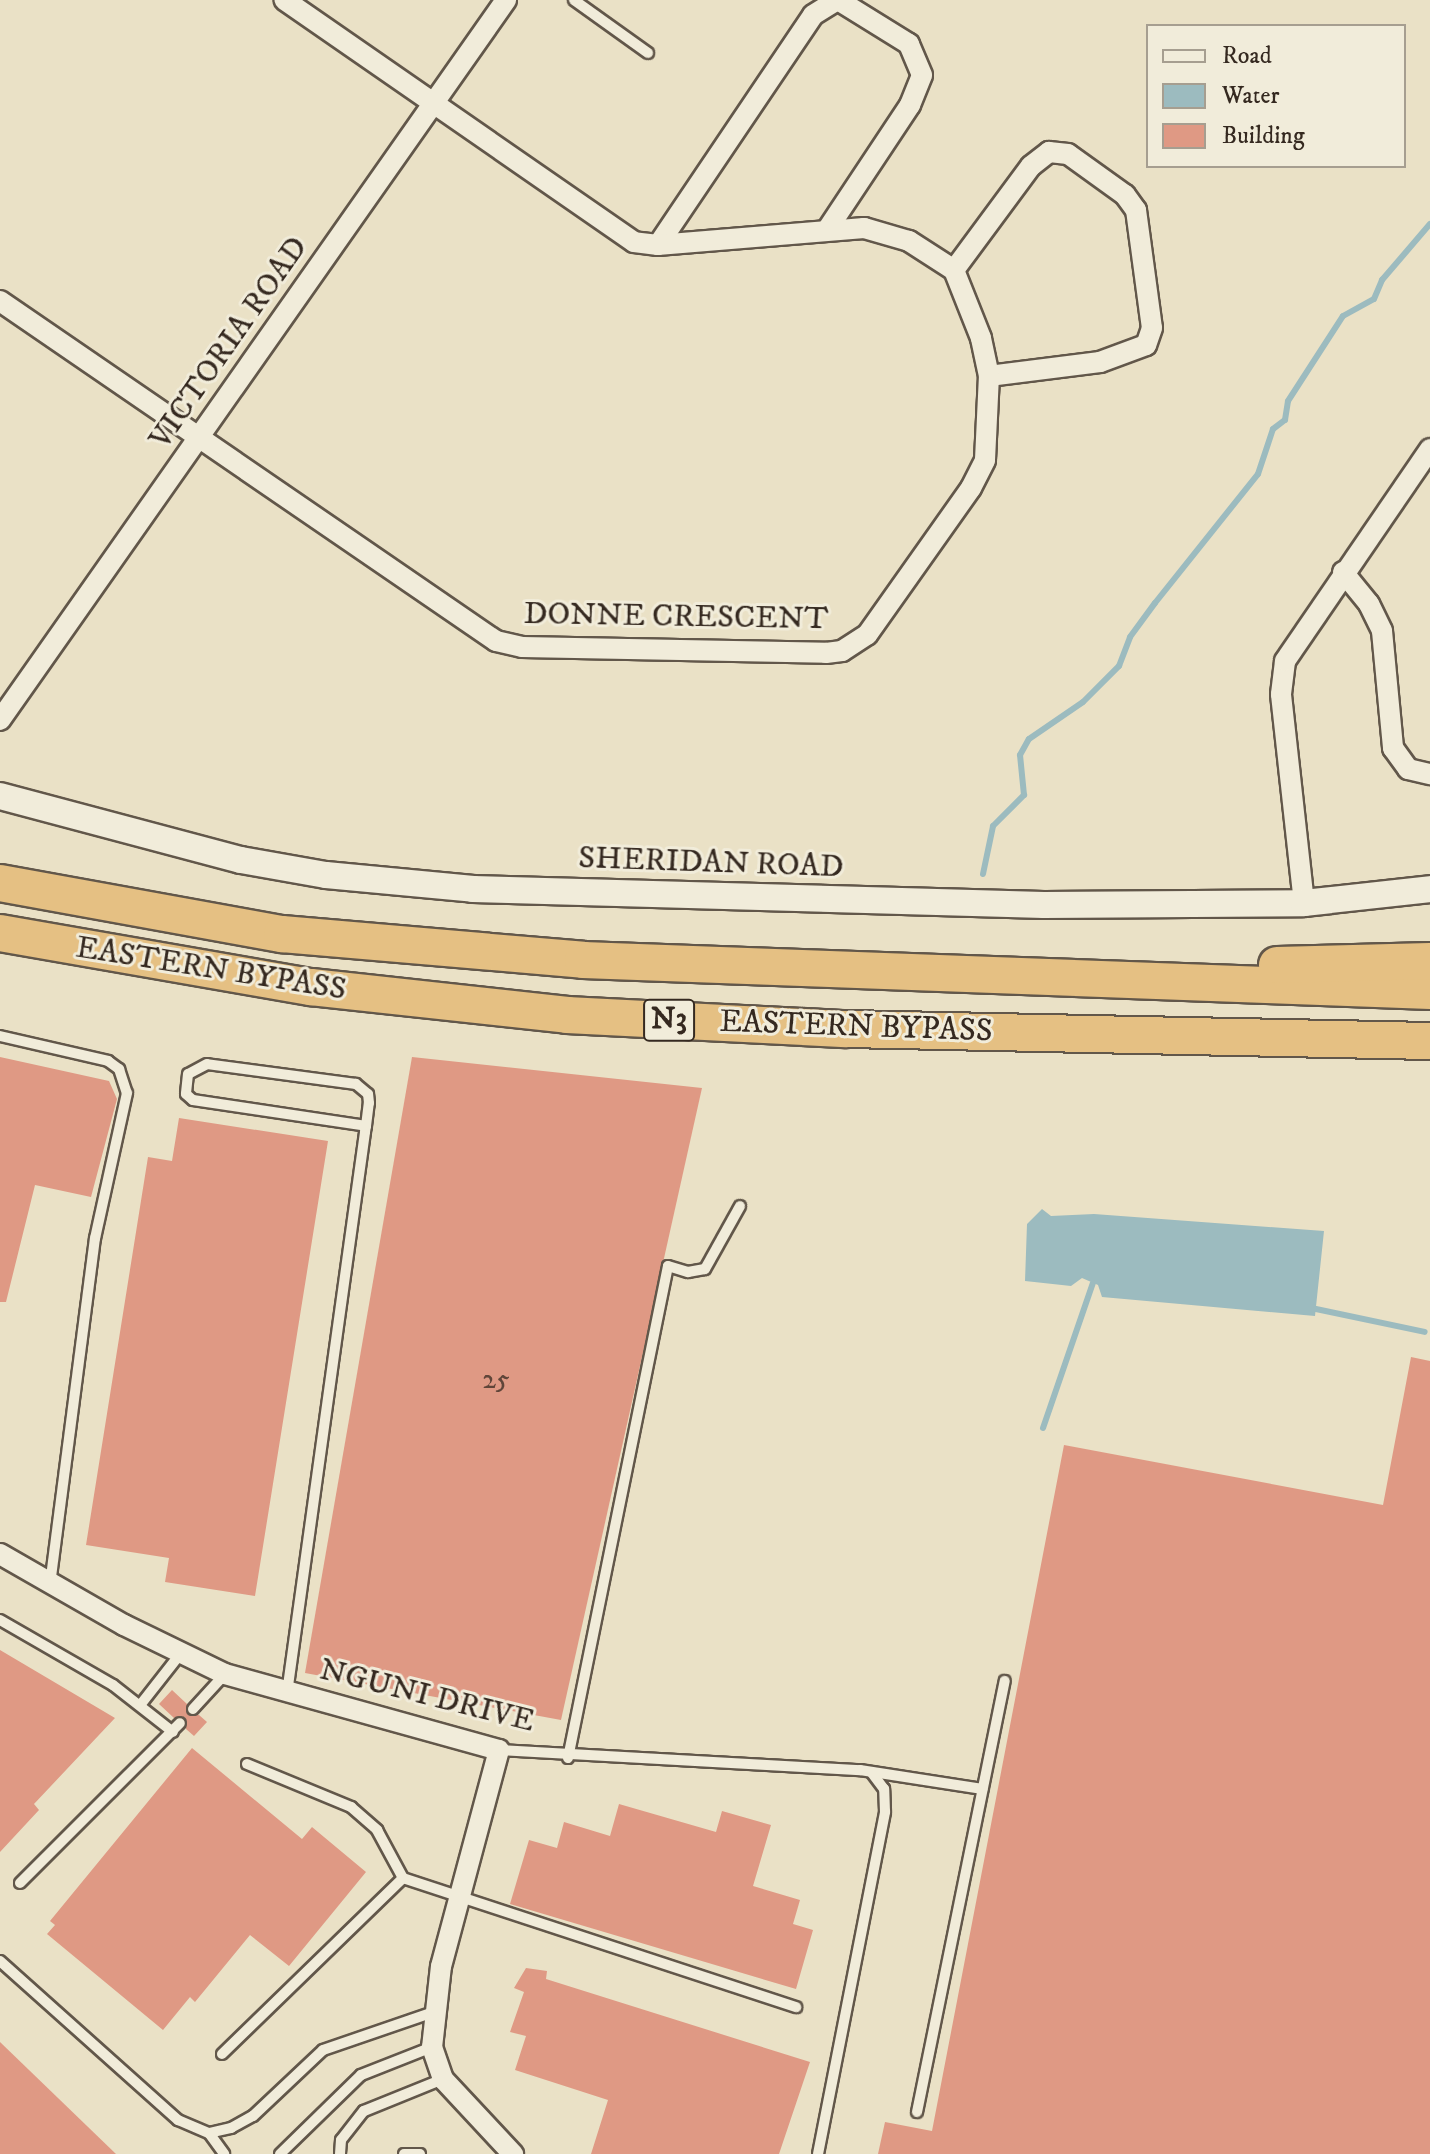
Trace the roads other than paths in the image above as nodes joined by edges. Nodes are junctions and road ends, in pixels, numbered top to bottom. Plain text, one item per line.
1 (285, 0) edge
2 (506, 0) edge
3 (574, 0) edge
4 (838, 0) edge
5 (648, 53) dead end
6 (435, 103) junction
7 (827, 230) junction
8 (658, 245) junction
9 (954, 270) junction
10 (0, 301) edge
11 (989, 376) junction
12 (199, 439) junction
13 (1430, 449) edge
14 (1343, 572) junction
15 (0, 720) edge
16 (1430, 774) edge
17 (0, 796) edge
18 (0, 883) edge
19 (1430, 889) edge
20 (1304, 903) junction
21 (0, 933) edge
22 (1430, 961) edge
23 (1116, 983) junction
24 (1430, 991) edge
25 (0, 1036) edge
26 (1430, 1041) edge
27 (366, 1126) junction
28 (740, 1206) dead end
29 (0, 1554) edge
30 (50, 1585) junction
31 (0, 1620) edge
32 (181, 1653) junction
33 (225, 1674) junction
34 (1005, 1681) dead end
35 (287, 1693) junction
36 (141, 1704) junction
37 (193, 1709) dead end
38 (499, 1750) junction
39 (568, 1758) junction
40 (247, 1764) dead end
41 (872, 1773) junction
42 (983, 1789) junction
43 (403, 1878) junction
44 (20, 1883) dead end
45 (458, 1893) junction
46 (0, 1961) edge
47 (796, 2007) dead end
48 (434, 2012) junction
49 (432, 2047) junction
50 (222, 2054) dead end
51 (443, 2079) junction
52 (917, 2112) dead end
53 (209, 2133) junction
54 (224, 2154) edge
55 (280, 2154) edge
56 (340, 2154) edge
57 (404, 2154) edge
58 (420, 2154) edge
59 (513, 2154) edge
60 (818, 2154) edge

1 - 6 street
2 - 6 street, VICTORIA ROAD
3 - 5 lane
4 - 7 street
4 - 8 street
6 - 8 street
6 - 12 street, VICTORIA ROAD
7 - 8 street
7 - 9 street
9 - 11 street, DONNE CRESCENT
9 - 11 street
10 - 12 street, DONNE CRESCENT
11 - 12 street, DONNE CRESCENT
12 - 15 street, VICTORIA ROAD
13 - 14 street
14 - 16 street
14 - 20 street
17 - 20 street, SHERIDAN ROAD
18 - 23 highway, EASTERN BYPASS / N3
19 - 20 street, SHERIDAN ROAD
21 - 26 highway, EASTERN BYPASS / N3
22 - 23 highway
23 - 24 highway, EASTERN BYPASS / N3
25 - 30 lane
27 - 27 lane
27 - 35 lane
28 - 39 lane
29 - 30 street, NGUNI DRIVE
30 - 32 street, NGUNI DRIVE
31 - 36 lane
32 - 33 street, NGUNI DRIVE
32 - 36 lane
33 - 35 street, NGUNI DRIVE
33 - 37 lane
34 - 42 lane
35 - 38 street, NGUNI DRIVE
36 - 44 lane
38 - 39 lane, NGUNI DRIVE
38 - 45 street
39 - 41 lane, NGUNI DRIVE
40 - 43 lane
41 - 42 lane, NGUNI DRIVE
41 - 60 lane
42 - 52 lane
43 - 45 lane
43 - 50 lane
45 - 47 lane
45 - 48 street
46 - 53 lane
48 - 49 street
48 - 53 lane
49 - 51 street
49 - 55 lane
51 - 56 lane
51 - 59 street
53 - 54 lane
57 - 58 lane

